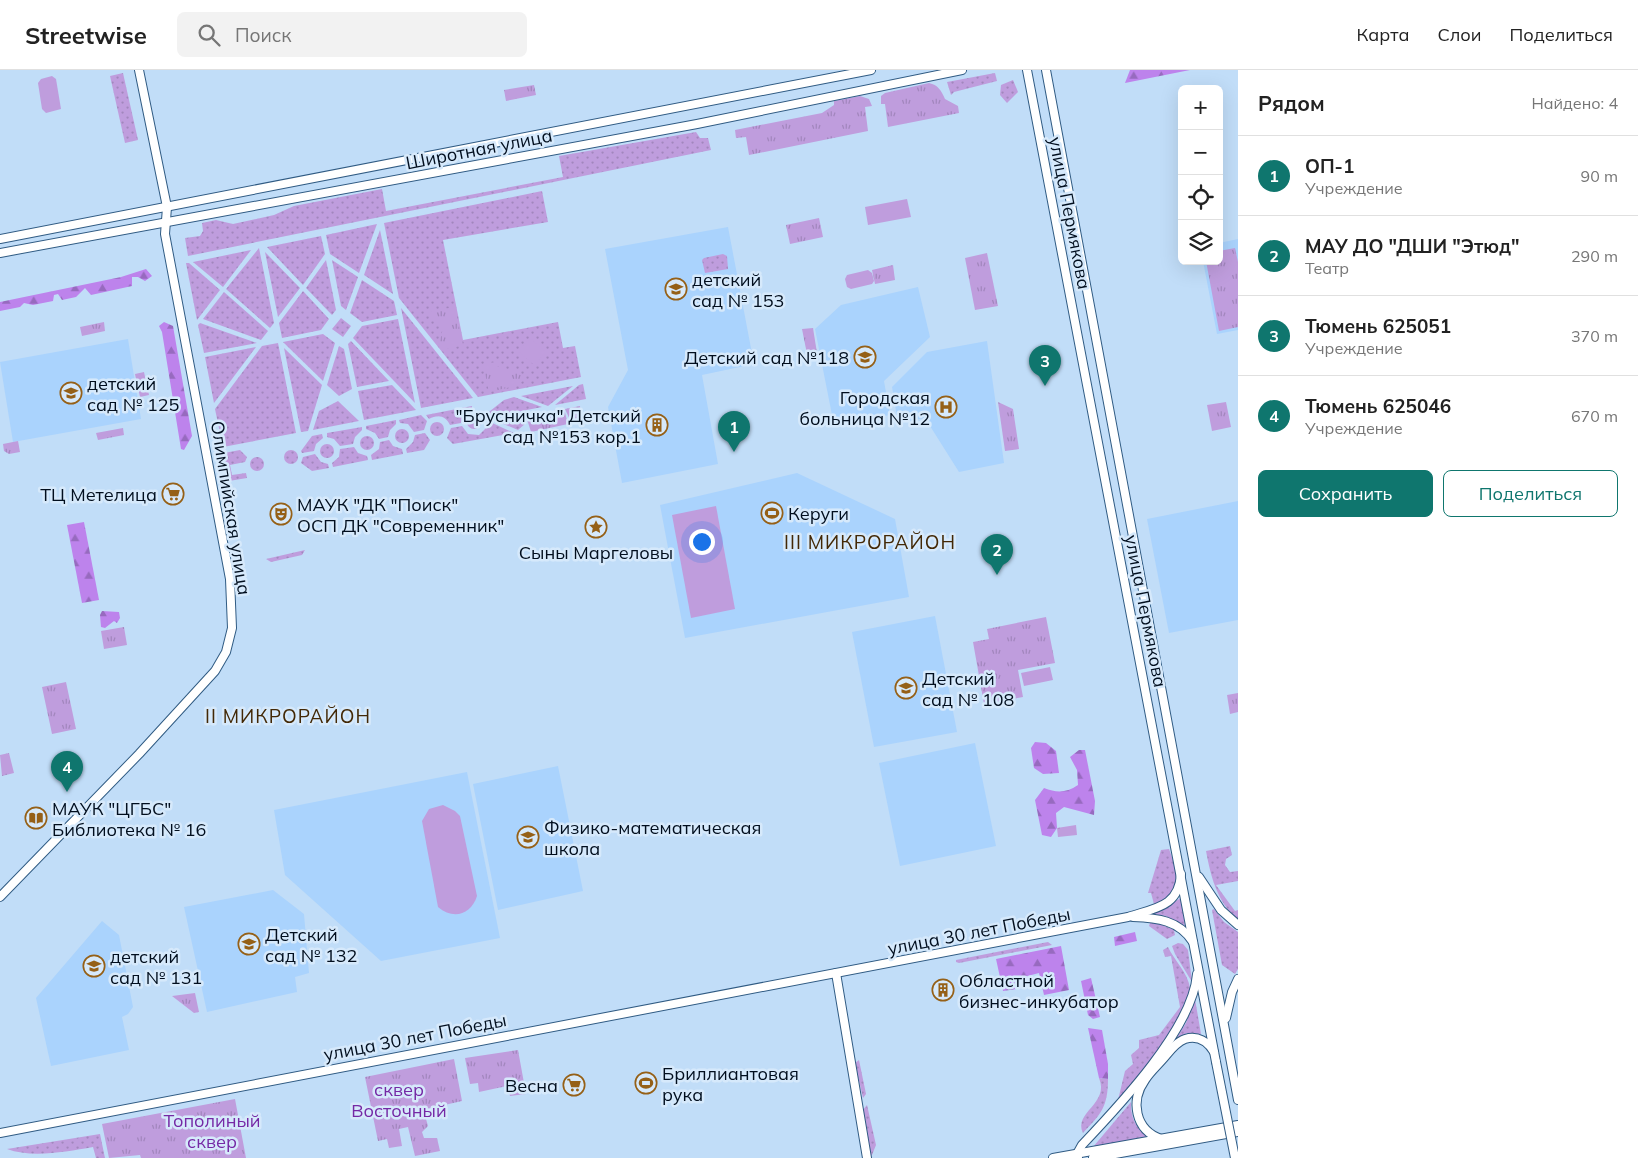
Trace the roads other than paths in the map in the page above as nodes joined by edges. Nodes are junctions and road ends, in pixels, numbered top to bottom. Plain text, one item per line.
1 (139, 70) edge
2 (871, 70) edge
3 (962, 70) edge
4 (1027, 70) edge
5 (1046, 70) edge
6 (167, 207) junction
7 (165, 222) junction
8 (0, 239) edge
9 (0, 253) edge
10 (1194, 863) junction
11 (1181, 874) junction
12 (0, 897) edge
13 (1128, 917) junction
14 (1238, 925) edge
15 (1195, 946) junction
16 (1198, 964) junction
17 (836, 973) junction
18 (1238, 979) edge
19 (1225, 1030) junction
20 (1216, 1057) junction
21 (1144, 1080) junction
22 (1238, 1100) edge
23 (1238, 1125) edge
24 (1238, 1132) edge
25 (0, 1133) edge
26 (1161, 1139) junction
27 (1078, 1156) edge
28 (867, 1158) edge
29 (1053, 1158) edge
30 (1092, 1158) edge
31 (1235, 1158) edge

1 - 6 main road, Олимпийская улица
2 - 6 main road, Широтная улица
3 - 7 main road, Широтная улица
4 - 11 main road, улица Пермякова
5 - 10 main road, улица Пермякова
6 - 7 main road, Олимпийская улица
6 - 8 main road, Широтная улица
7 - 9 main road, Широтная улица
7 - 12 main road, Олимпийская улица
10 - 14 main road
10 - 19 main road, улица Пермякова
11 - 13 main road
11 - 15 main road, улица Пермякова
13 - 15 main road
13 - 17 main road, улица 30 лет Победы
15 - 16 main road, улица Пермякова
16 - 20 main road, улица Пермякова
16 - 27 main road
17 - 25 main road, улица 30 лет Победы
17 - 28 main road
18 - 19 main road
19 - 22 main road, улица Пермякова
20 - 21 main road
20 - 31 main road, улица Пермякова, bridge
21 - 26 main road
21 - 27 main road
23 - 26 main road
24 - 30 main road
26 - 27 main road
27 - 29 main road

